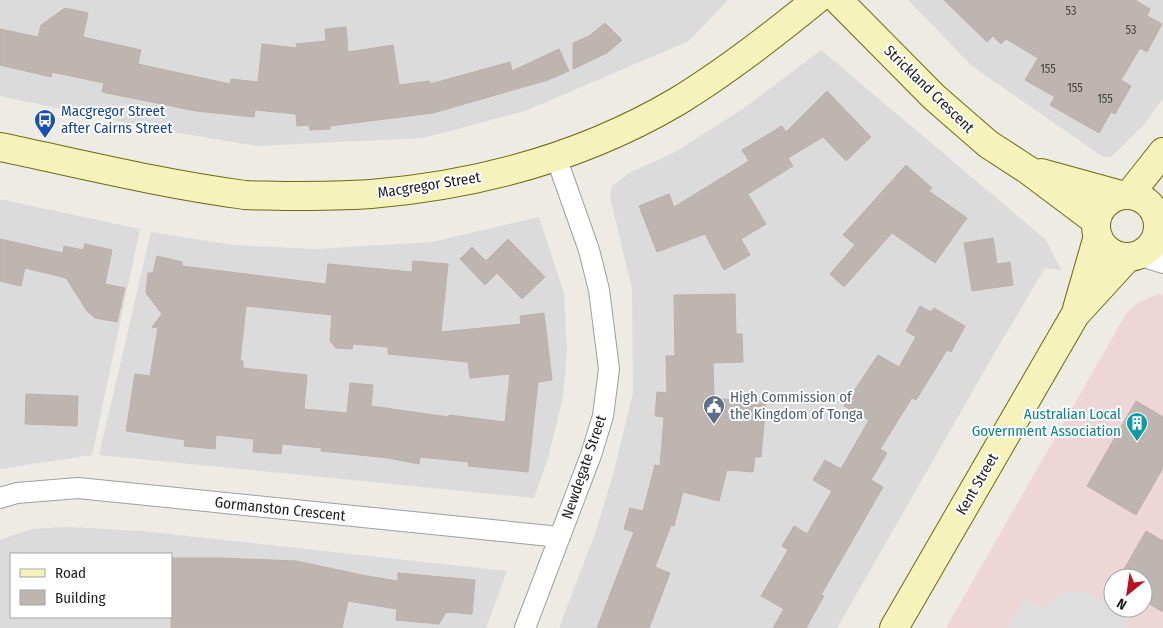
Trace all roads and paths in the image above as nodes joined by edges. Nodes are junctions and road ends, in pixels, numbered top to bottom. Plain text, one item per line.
1 (816, 0) edge
2 (838, 0) edge
3 (0, 147) edge
4 (1163, 152) edge
5 (556, 156) junction
6 (1028, 170) junction
7 (1125, 195) junction
8 (1160, 223) edge
9 (1097, 229) junction
10 (1143, 258) edge
11 (1075, 315) junction
12 (0, 498) edge
13 (560, 537) junction
14 (525, 628) edge
15 (894, 628) edge

1 - 5 street, Macgregor Street
2 - 6 street, Strickland Crescent
3 - 5 street, Macgregor Street
4 - 7 street
5 - 13 street, Newdegate Street
6 - 7 street, Strickland Crescent
6 - 9 street, Strickland Crescent
7 - 8 street
7 - 9 street
8 - 10 street
9 - 10 street
9 - 11 street, Kent Street
10 - 11 street, Kent Street
11 - 15 street, Kent Street
12 - 13 street, Gormanston Crescent
13 - 14 street, Newdegate Street

